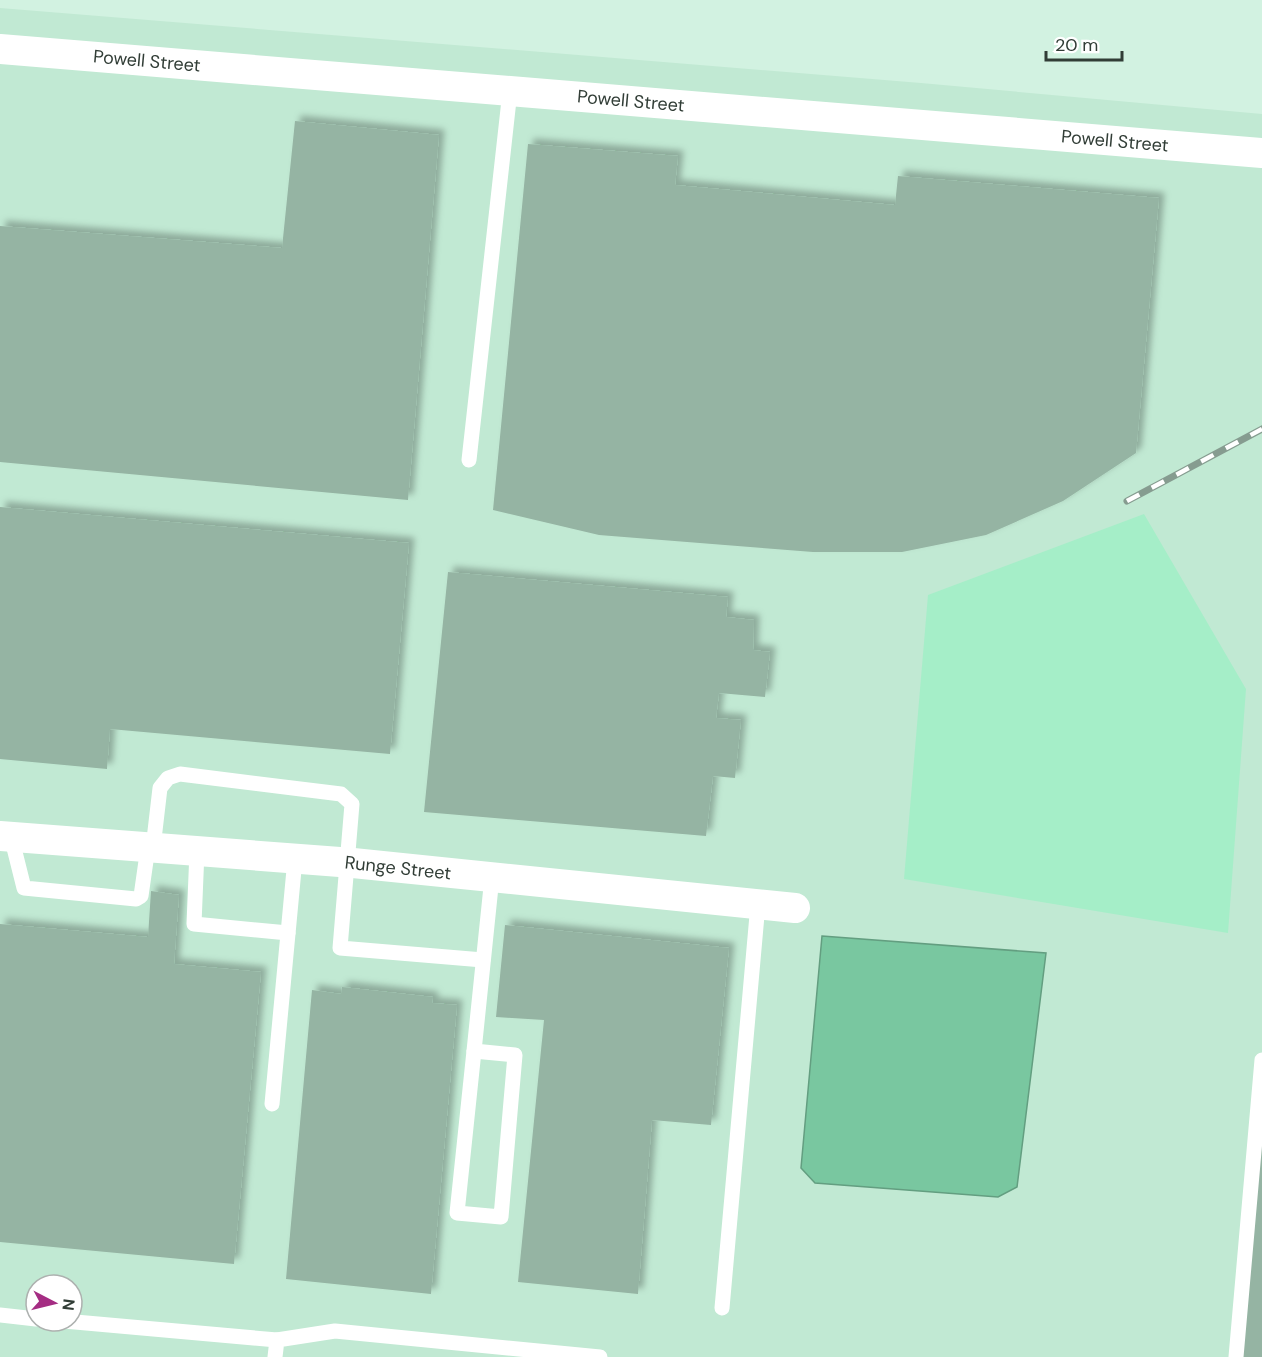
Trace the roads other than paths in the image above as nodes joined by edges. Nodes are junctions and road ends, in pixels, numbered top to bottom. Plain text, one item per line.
1 (0, 49) edge
2 (510, 91) junction
3 (1262, 153) edge
4 (470, 460) dead end
5 (5, 836) edge
6 (150, 847) junction
7 (197, 851) junction
8 (295, 859) junction
9 (346, 863) junction
10 (492, 877) junction
11 (758, 904) junction
12 (795, 908) dead end
13 (288, 933) junction
14 (483, 960) junction
15 (474, 1051) junction
16 (1262, 1060) edge
17 (272, 1104) dead end
18 (722, 1308) dead end
19 (0, 1315) edge
20 (24, 1317) edge
21 (84, 1323) edge
22 (277, 1340) junction
23 (275, 1357) edge
24 (600, 1357) edge
25 (1236, 1357) edge

1 - 2 street, Powell Street
2 - 3 street, Powell Street
2 - 4 lane
5 - 6 street, Runge Street
5 - 6 lane
6 - 7 street, Runge Street
6 - 9 lane
7 - 8 street, Runge Street
7 - 13 lane
8 - 9 street, Runge Street
8 - 13 lane
9 - 10 street, Runge Street
9 - 14 lane
10 - 11 street, Runge Street
10 - 14 lane
11 - 12 street, Runge Street
11 - 18 lane
13 - 17 lane
14 - 15 lane
15 - 15 lane
16 - 25 lane
19 - 20 lane
21 - 22 lane
22 - 23 lane
22 - 24 lane

